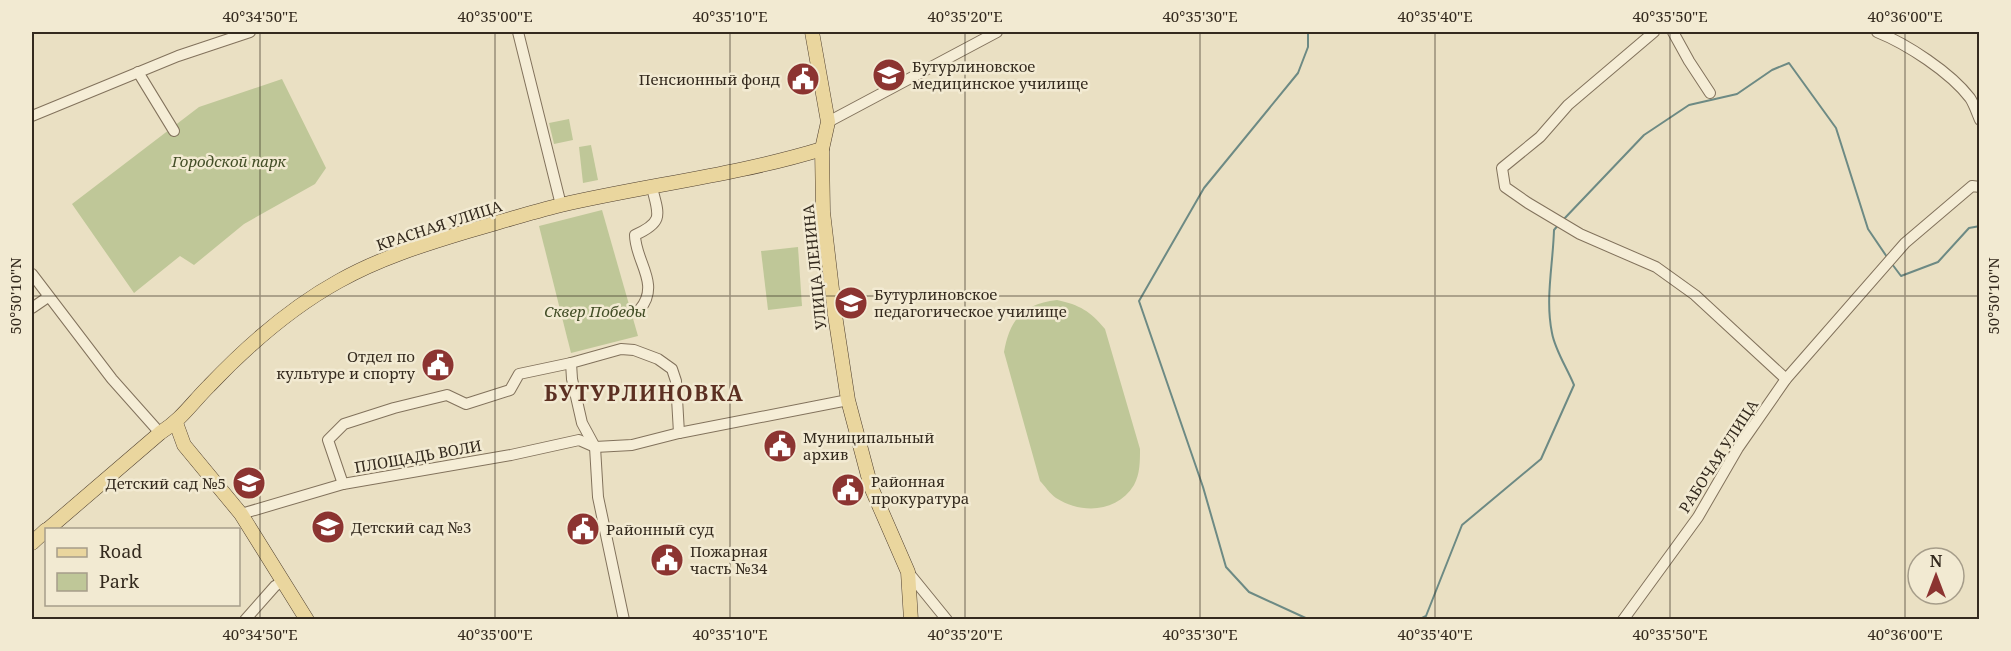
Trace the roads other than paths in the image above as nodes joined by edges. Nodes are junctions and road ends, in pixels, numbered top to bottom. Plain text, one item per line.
1 (250, 32) edge
2 (518, 32) edge
3 (812, 32) edge
4 (997, 32) edge
5 (1654, 32) edge
6 (1673, 32) edge
7 (1877, 32) edge
8 (138, 72) junction
9 (1710, 93) dead end
10 (32, 116) edge
11 (1980, 120) edge
12 (828, 122) junction
13 (174, 131) dead end
14 (822, 149) junction
15 (1977, 184) edge
16 (652, 188) junction
17 (561, 205) junction
18 (32, 273) edge
19 (48, 297) junction
20 (32, 308) edge
21 (640, 309) dead end
22 (572, 363) junction
23 (1786, 379) junction
24 (848, 400) junction
25 (176, 423) junction
26 (160, 433) junction
27 (679, 433) junction
28 (595, 447) junction
29 (343, 484) junction
30 (241, 514) junction
31 (49, 528) edge
32 (45, 532) edge
33 (32, 543) edge
34 (908, 572) junction
35 (284, 581) junction
36 (246, 620) edge
37 (307, 620) edge
38 (624, 620) edge
39 (910, 620) edge
40 (946, 620) edge
41 (1623, 620) edge

1 - 8 street
2 - 17 street
3 - 12 main road, УЛИЦА ЛЕНИНА
4 - 12 street
5 - 23 street
6 - 9 street
7 - 11 street
8 - 10 street
8 - 13 street
12 - 14 main road, УЛИЦА ЛЕНИНА
14 - 16 main road, КРАСНАЯ УЛИЦА
14 - 24 main road, УЛИЦА ЛЕНИНА
15 - 23 street, РАБОЧАЯ УЛИЦА
16 - 17 main road, КРАСНАЯ УЛИЦА
16 - 21 street
17 - 25 main road, КРАСНАЯ УЛИЦА
18 - 19 street
19 - 20 street
19 - 26 street
22 - 27 street, ПЛОЩАДЬ ВОЛИ
22 - 28 street
22 - 29 street, ПЛОЩАДЬ ВОЛИ
23 - 41 street, РАБОЧАЯ УЛИЦА
24 - 27 street, ПЛОЩАДЬ ВОЛИ
24 - 34 main road, УЛИЦА ЛЕНИНА
25 - 26 main road, КРАСНАЯ УЛИЦА
25 - 30 main road
26 - 31 main road, КРАСНАЯ УЛИЦА
27 - 28 street, ПЛОЩАДЬ ВОЛИ
28 - 29 street, ПЛОЩАДЬ ВОЛИ
28 - 38 street
29 - 30 street
30 - 35 main road
32 - 33 main road, КРАСНАЯ УЛИЦА
34 - 39 main road
34 - 40 street, УЛИЦА ЛЕНИНА
35 - 36 street
35 - 37 main road

